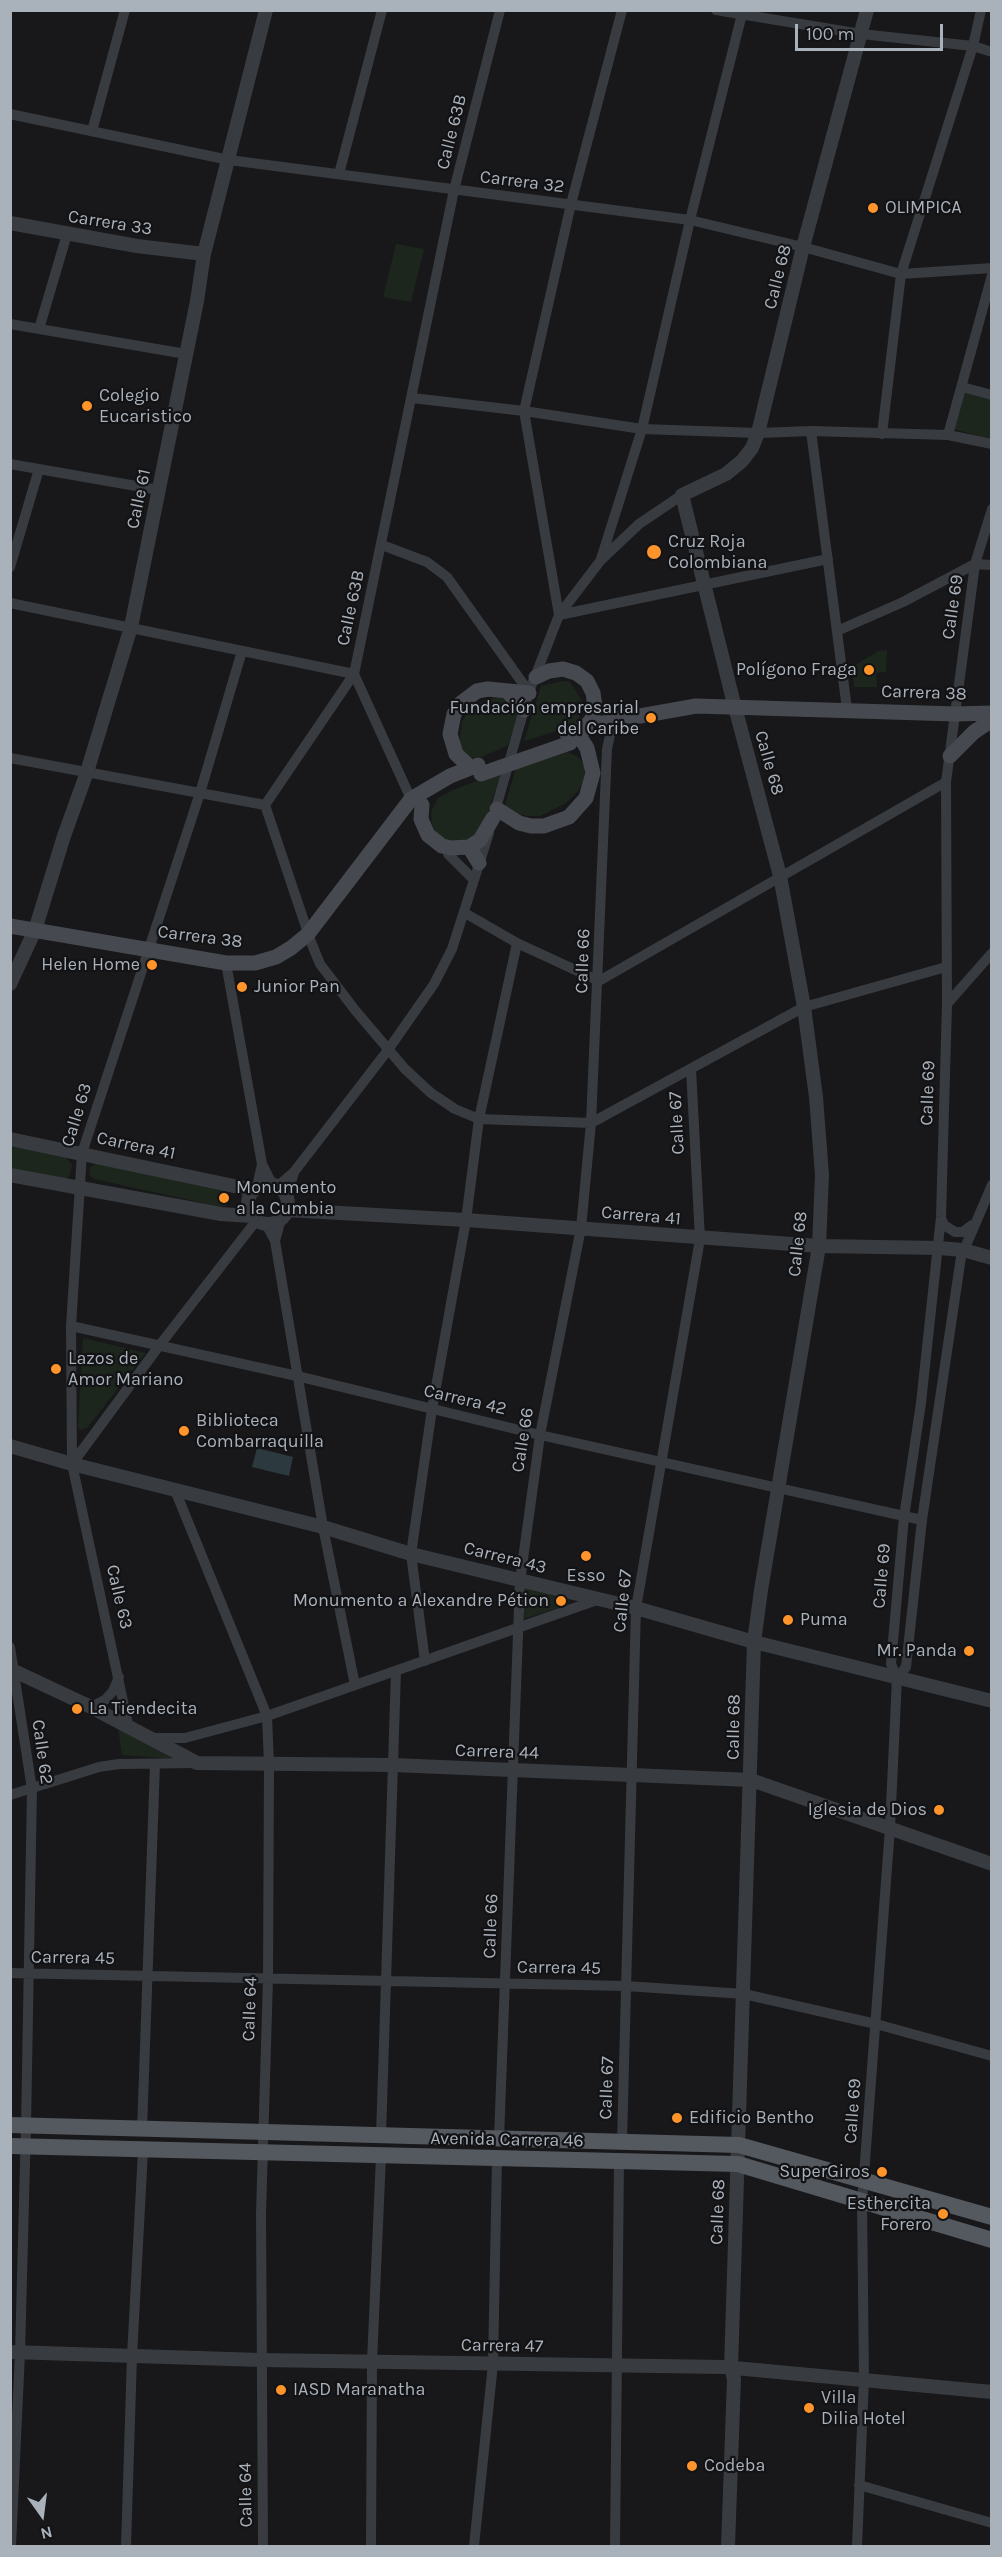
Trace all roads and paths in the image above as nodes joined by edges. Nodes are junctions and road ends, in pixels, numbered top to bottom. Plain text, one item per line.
1 (125, 10) edge
2 (266, 10) edge
3 (382, 10) edge
4 (500, 10) edge
5 (622, 10) edge
6 (716, 10) edge
7 (867, 10) edge
8 (981, 10) edge
9 (743, 12) edge
10 (861, 34) junction
11 (973, 46) junction
12 (992, 52) edge
13 (10, 114) edge
14 (92, 131) junction
15 (229, 160) junction
16 (339, 174) junction
17 (454, 190) junction
18 (571, 204) junction
19 (690, 220) junction
20 (10, 224) edge
21 (67, 234) junction
22 (803, 247) junction
23 (204, 254) junction
24 (992, 268) edge
25 (901, 274) junction
26 (992, 274) edge
27 (10, 324) edge
28 (39, 329) junction
29 (186, 354) junction
30 (962, 387) junction
31 (992, 395) edge
32 (412, 398) junction
33 (524, 411) junction
34 (642, 429) junction
35 (811, 431) junction
36 (758, 433) junction
37 (882, 434) junction
38 (948, 435) junction
39 (992, 444) edge
40 (10, 464) edge
41 (39, 470) junction
42 (159, 490) junction
43 (682, 495) junction
44 (992, 509) edge
45 (382, 544) junction
46 (828, 559) junction
47 (601, 560) junction
48 (975, 564) junction
49 (992, 565) edge
50 (10, 567) edge
51 (704, 584) junction
52 (10, 603) edge
53 (559, 615) junction
54 (131, 627) junction
55 (837, 631) junction
56 (242, 651) junction
57 (354, 674) junction
58 (536, 677) junction
59 (508, 692) junction
60 (529, 692) junction
61 (735, 707) junction
62 (524, 710) junction
63 (848, 710) junction
64 (992, 713) edge
65 (955, 714) junction
66 (640, 716) junction
67 (992, 720) edge
68 (606, 731) junction
69 (575, 736) junction
70 (950, 756) junction
71 (10, 758) edge
72 (477, 769) junction
73 (87, 772) junction
74 (946, 782) junction
75 (200, 793) junction
76 (417, 802) junction
77 (265, 805) junction
78 (495, 813) junction
79 (469, 847) junction
80 (448, 854) dead end
81 (479, 863) junction
82 (780, 876) junction
83 (474, 880) junction
84 (465, 913) junction
85 (10, 926) edge
86 (35, 930) junction
87 (308, 933) junction
88 (517, 943) junction
89 (147, 951) junction
90 (992, 953) edge
91 (226, 963) junction
92 (946, 970) junction
93 (599, 981) junction
94 (966, 981) junction
95 (10, 984) edge
96 (947, 1004) junction
97 (804, 1007) junction
98 (388, 1050) junction
99 (691, 1069) junction
100 (478, 1119) junction
101 (591, 1123) junction
102 (10, 1139) edge
103 (81, 1153) junction
104 (262, 1164) junction
105 (10, 1175) edge
106 (79, 1186) junction
107 (991, 1186) edge
108 (255, 1188) junction
109 (281, 1199) junction
110 (941, 1217) junction
111 (258, 1220) junction
112 (466, 1220) junction
113 (973, 1224) junction
114 (580, 1228) junction
115 (700, 1239) junction
116 (275, 1241) junction
117 (819, 1246) junction
118 (939, 1248) junction
119 (963, 1250) junction
120 (992, 1258) edge
121 (71, 1326) junction
122 (159, 1346) junction
123 (297, 1376) junction
124 (921, 1403) junction
125 (939, 1405) junction
126 (432, 1409) junction
127 (540, 1435) junction
128 (10, 1446) edge
129 (662, 1462) junction
130 (72, 1464) junction
131 (778, 1488) junction
132 (175, 1490) junction
133 (904, 1517) junction
134 (922, 1520) junction
135 (323, 1527) junction
136 (411, 1554) junction
137 (520, 1581) junction
138 (597, 1600) junction
139 (636, 1608) junction
140 (518, 1628) junction
141 (754, 1642) junction
142 (10, 1647) edge
143 (425, 1661) junction
144 (12, 1669) edge
145 (396, 1671) junction
146 (119, 1677) junction
147 (897, 1678) junction
148 (355, 1685) junction
149 (992, 1701) edge
150 (91, 1707) junction
151 (267, 1716) junction
152 (129, 1729) junction
153 (147, 1738) junction
154 (196, 1763) junction
155 (155, 1764) junction
156 (269, 1765) junction
157 (393, 1765) junction
158 (513, 1772) junction
159 (632, 1774) junction
160 (751, 1780) junction
161 (32, 1789) junction
162 (10, 1795) edge
163 (890, 1828) junction
164 (992, 1864) edge
165 (10, 1973) edge
166 (30, 1974) junction
167 (148, 1975) junction
168 (268, 1978) junction
169 (386, 1981) junction
170 (505, 1983) junction
171 (626, 1986) junction
172 (744, 1994) junction
173 (876, 2024) junction
174 (992, 2056) edge
175 (18, 2125) edge
176 (142, 2130) junction
177 (262, 2133) junction
178 (381, 2136) junction
179 (499, 2139) junction
180 (622, 2142) junction
181 (739, 2145) junction
182 (18, 2147) edge
183 (143, 2151) junction
184 (262, 2154) junction
185 (381, 2157) junction
186 (497, 2159) junction
187 (619, 2162) junction
188 (738, 2164) junction
189 (864, 2180) junction
190 (862, 2201) junction
191 (992, 2217) edge
192 (992, 2240) edge
193 (15, 2353) edge
194 (132, 2356) junction
195 (261, 2360) junction
196 (372, 2362) junction
197 (493, 2364) junction
198 (617, 2366) junction
199 (731, 2368) junction
200 (864, 2379) junction
201 (992, 2392) edge
202 (859, 2485) junction
203 (992, 2523) edge
204 (11, 2547) edge
205 (126, 2547) edge
206 (263, 2547) edge
207 (371, 2547) edge
208 (474, 2547) edge
209 (615, 2547) edge
210 (728, 2547) edge
211 (857, 2547) edge

1 - 14 street
2 - 15 street, Calle 61
3 - 16 street
4 - 17 street, Calle 63B
5 - 18 street
6 - 9 street
7 - 10 street, Calle 68
8 - 11 street
9 - 10 street
9 - 19 street
10 - 11 street
10 - 22 street, Calle 68
11 - 12 street
11 - 25 street
13 - 14 street, Carrera 32
14 - 15 street, Carrera 32
15 - 16 street, Carrera 32
15 - 23 street, Calle 61
16 - 17 street, Carrera 32
17 - 18 street, Carrera 32
17 - 32 street, Calle 63B
18 - 19 street, Carrera 32
18 - 33 street
19 - 22 street, Carrera 32
19 - 34 street
20 - 21 street, Carrera 33
21 - 23 street, Carrera 33
21 - 28 street
22 - 25 street, Carrera 32
22 - 36 street, Calle 68
23 - 29 street, Calle 61
24 - 25 street, Carrera 32
25 - 37 street
26 - 30 street
27 - 28 street
28 - 29 street
29 - 42 street, Calle 61
30 - 31 street
30 - 38 street
32 - 33 street
32 - 45 street, Calle 63B
33 - 34 street
33 - 53 street
34 - 36 street
34 - 47 street
35 - 36 street
35 - 37 street
35 - 46 street
36 - 43 street, Calle 68
37 - 38 street
38 - 39 street
40 - 41 street
41 - 42 street
41 - 50 street
42 - 54 street, Calle 61
43 - 47 street
43 - 51 street, Calle 68
44 - 48 street, Calle 69
45 - 57 street, Calle 63B
45 - 60 street
46 - 51 street
46 - 55 street
47 - 53 street
48 - 49 street
48 - 55 street
48 - 65 street, Calle 69
51 - 53 street
51 - 61 street, Calle 68
52 - 54 street
53 - 58 street
54 - 56 street
54 - 73 street, Calle 61
55 - 63 street
56 - 57 street
56 - 75 street, Calle 63
57 - 76 street
57 - 77 street, Calle 63B
58 - 60 street
58 - 69 main road
59 - 60 main road
59 - 62 main road
59 - 72 main road
60 - 62 street
61 - 63 main road, Carrera 38
61 - 66 main road, Carrera 38
61 - 82 street, Calle 68
62 - 78 street
63 - 65 main road, Carrera 38
64 - 65 main road, Carrera 38
65 - 70 street, Calle 69
66 - 68 main road, Carrera 38
66 - 69 main road, Carrera 38
67 - 70 main road
68 - 69 main road, Carrera 38
68 - 93 street, Calle 66
69 - 72 main road, Carrera 38, bridge
69 - 78 main road
70 - 74 street, Calle 69
71 - 73 street
72 - 76 main road, Carrera 38
73 - 75 street
73 - 86 street, Calle 61
74 - 82 street
74 - 92 street, Calle 69
75 - 77 street
75 - 89 street, Calle 63
76 - 79 main road
76 - 87 main road, Carrera 38
77 - 87 street
78 - 79 main road
78 - 81 street
79 - 81 main road
80 - 83 street
81 - 83 street
82 - 93 street
82 - 97 street, Calle 68
83 - 84 street
84 - 88 street
84 - 98 street
85 - 86 main road, Carrera 38
86 - 89 main road, Carrera 38
86 - 95 street, Calle 61
87 - 91 main road, Carrera 38
87 - 98 street
88 - 93 street
88 - 100 street
89 - 91 main road, Carrera 38
89 - 103 street, Calle 63
90 - 94 street
91 - 104 street
92 - 94 street
92 - 96 street, Calle 69
92 - 97 street
93 - 101 street, Calle 66
94 - 96 street
96 - 110 street, Calle 69
97 - 99 street
97 - 117 street, Calle 68
98 - 100 street
98 - 109 street
99 - 101 street
99 - 115 street, Calle 67
100 - 101 street
100 - 112 street
101 - 114 street, Calle 66
102 - 103 street, Carrera 41
103 - 106 street, Calle 63
103 - 108 street, Carrera 41
104 - 108 street
104 - 109 street
105 - 106 street
106 - 111 street
106 - 121 street, Calle 63
107 - 113 street, Calle 69
108 - 109 street, Carrera 41
108 - 111 street
109 - 111 street
109 - 112 street, Carrera 41
109 - 116 street
110 - 113 street
110 - 118 street, Calle 69
111 - 116 street
111 - 122 street
112 - 114 street, Carrera 41
112 - 126 street
113 - 119 street, Calle 69
114 - 115 street, Carrera 41
114 - 127 street, Calle 66
115 - 117 street, Carrera 41
115 - 129 street, Calle 67
116 - 123 street
117 - 118 street, Carrera 41
117 - 131 street, Calle 68
118 - 119 street, Carrera 41
118 - 124 street, Calle 69
119 - 120 street, Carrera 41
119 - 125 street, Calle 69
121 - 122 street, Carrera 42
121 - 130 street, Calle 63
122 - 123 street, Carrera 42
122 - 130 street
123 - 126 street, Carrera 42
123 - 135 street
124 - 125 street
124 - 133 street, Calle 69
125 - 134 street, Calle 69
126 - 127 street, Carrera 42
126 - 136 street
127 - 129 street, Carrera 42
127 - 137 street, Calle 66
128 - 130 street, Carrera 43
129 - 131 street, Carrera 42
129 - 139 street, Calle 67
130 - 132 street, Carrera 43
130 - 146 street, Calle 63
131 - 133 street, Carrera 42
131 - 141 street, Calle 68
132 - 135 street, Carrera 43
132 - 151 street, Calle 64
133 - 134 street, Carrera 42
133 - 147 street, Calle 69
134 - 147 street, Calle 69
135 - 136 street, Carrera 43
135 - 148 street
136 - 137 street, Carrera 43
136 - 143 street
137 - 138 street, Carrera 43
137 - 140 street, Calle 66
138 - 139 street, Carrera 43
138 - 140 street
139 - 141 street, Carrera 43
139 - 159 street, Calle 67
140 - 143 street
140 - 158 street, Calle 66
141 - 147 street, Carrera 43
141 - 160 street, Calle 68
142 - 144 street, Calle 62
143 - 145 street
144 - 150 street, Carrera 44
144 - 161 street, Calle 62
145 - 148 street
145 - 157 street
146 - 150 street
146 - 152 street, Calle 63
147 - 149 street, Carrera 43
147 - 163 street, Calle 69
148 - 151 street
150 - 152 street, Carrera 44
151 - 153 street
151 - 156 street, Calle 64
152 - 153 street, Carrera 44
153 - 154 street, Carrera 44
154 - 155 street
154 - 156 street, Carrera 44
155 - 161 street
155 - 167 street
156 - 157 street, Carrera 44
156 - 168 street, Calle 64
157 - 158 street, Carrera 44
157 - 169 street
158 - 159 street, Carrera 44
158 - 170 street, Calle 66
159 - 160 street, Carrera 44
159 - 171 street, Calle 67
160 - 163 street, Carrera 44
160 - 172 street, Calle 68
161 - 162 street
161 - 166 street, Calle 62
163 - 164 street, Carrera 44
163 - 173 street, Calle 69
165 - 166 street, Carrera 45
166 - 167 street, Carrera 45
166 - 175 street, Calle 62
167 - 168 street, Carrera 45
167 - 176 street
168 - 169 street, Carrera 45
168 - 177 street, Calle 64
169 - 170 street, Carrera 45
169 - 178 street
170 - 171 street, Carrera 45
170 - 179 street, Calle 66
171 - 172 street, Carrera 45
171 - 180 street, Calle 67
172 - 173 street, Carrera 45
172 - 181 street, Calle 68
173 - 174 street, Carrera 45
173 - 189 street, Calle 69
175 - 176 main road, Avenida Carrera 46
175 - 182 street, Calle 62
176 - 177 main road, Avenida Carrera 46
177 - 178 main road, Avenida Carrera 46
177 - 184 street, Calle 64
178 - 179 main road, Avenida Carrera 46
179 - 180 main road, Avenida Carrera 46
180 - 181 main road, Avenida Carrera 46
181 - 188 street, Calle 68
181 - 189 main road, Avenida Carrera 46
182 - 183 main road, Avenida Carrera 46
182 - 193 street, Calle 62
183 - 184 main road, Avenida Carrera 46
183 - 194 street
184 - 185 main road, Avenida Carrera 46
184 - 195 street, Calle 64
185 - 186 main road, Avenida Carrera 46
185 - 196 street
186 - 187 main road, Avenida Carrera 46
186 - 197 street
187 - 188 main road, Avenida Carrera 46
187 - 198 street
188 - 190 main road, Avenida Carrera 46
188 - 199 street, Calle 68
189 - 190 street, Calle 69
189 - 191 main road, Avenida Carrera 46
190 - 192 main road, Avenida Carrera 46
190 - 200 street, Calle 69
193 - 194 street, Carrera 47
193 - 204 street, Calle 62
194 - 195 street, Carrera 47
194 - 205 street
195 - 196 street, Carrera 47
195 - 206 street, Calle 64
196 - 197 street, Carrera 47
196 - 207 street
197 - 198 street, Carrera 47
197 - 208 street
198 - 199 street, Carrera 47
198 - 209 street
199 - 200 street, Carrera 47
199 - 210 street, Calle 68
200 - 201 street, Carrera 47
200 - 202 street, Calle 69
202 - 203 street
202 - 211 street, Calle 69

